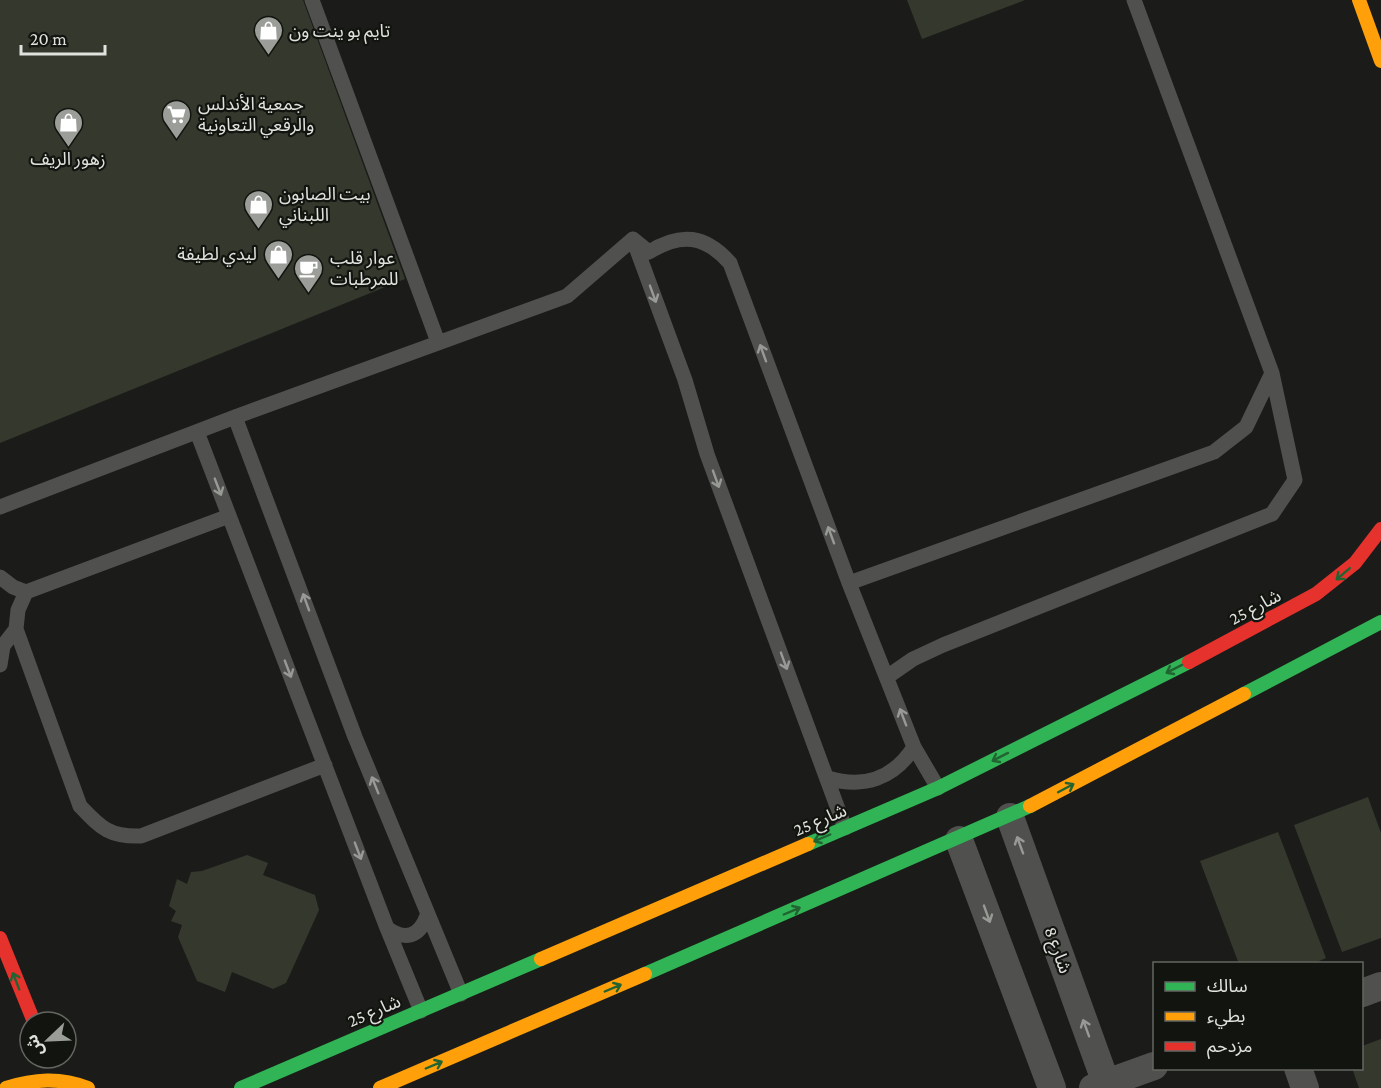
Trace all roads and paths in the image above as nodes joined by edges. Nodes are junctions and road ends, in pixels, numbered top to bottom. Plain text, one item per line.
1 (312, 0) edge
2 (1134, 0) edge
3 (1359, 0) edge
4 (1381, 62) edge
5 (633, 239) junction
6 (438, 342) junction
7 (1272, 373) junction
8 (235, 417) junction
9 (197, 432) junction
10 (0, 507) edge
11 (229, 516) junction
12 (1381, 530) edge
13 (0, 578) edge
14 (849, 583) junction
15 (26, 592) junction
16 (1381, 622) edge
17 (16, 629) junction
18 (0, 665) edge
19 (887, 677) junction
20 (914, 747) junction
21 (325, 765) junction
22 (828, 778) junction
23 (938, 788) junction
24 (1010, 817) junction
25 (845, 828) junction
26 (959, 840) junction
27 (427, 916) junction
28 (387, 928) junction
29 (0, 938) edge
30 (1381, 986) edge
31 (1363, 993) edge
32 (461, 994) junction
33 (29, 1010) edge
34 (421, 1011) junction
35 (1153, 1067) edge
36 (66, 1070) edge
37 (1299, 1070) edge
38 (83, 1085) edge
39 (1099, 1086) edge
40 (6, 1088) edge
41 (241, 1088) edge
42 (380, 1088) edge
43 (1052, 1088) edge
44 (1305, 1088) edge

1 - 6 lane
2 - 7 lane
3 - 4 main road
5 - 6 lane
14 -> 5 lane
5 -> 22 lane
6 - 8 lane
7 - 14 lane
7 - 19 lane
8 - 9 lane
27 -> 8 lane
9 - 10 lane
9 -> 11 lane
11 - 15 lane
11 -> 21 lane
12 -> 23 main road, شارع 25
13 - 15 lane
14 - 19 lane
15 - 17 lane
24 -> 16 main road
17 - 18 lane
17 - 21 lane
20 -> 19 lane
20 - 22 lane
20 - 23 lane
21 -> 28 lane
22 - 25 lane
23 - 25 main road, شارع 25
24 - 26 main road
39 -> 24 street, شارع 8
25 -> 32 main road, شارع 25
42 -> 26 main road
26 -> 43 street
27 - 28 lane
27 - 32 lane
28 - 34 lane
33 -> 29 main road
30 - 31 street
32 - 34 main road, شارع 25
34 - 41 main road, شارع 25
35 - 39 street, شارع 8
36 - 38 main road
37 - 44 street
38 - 40 main road

